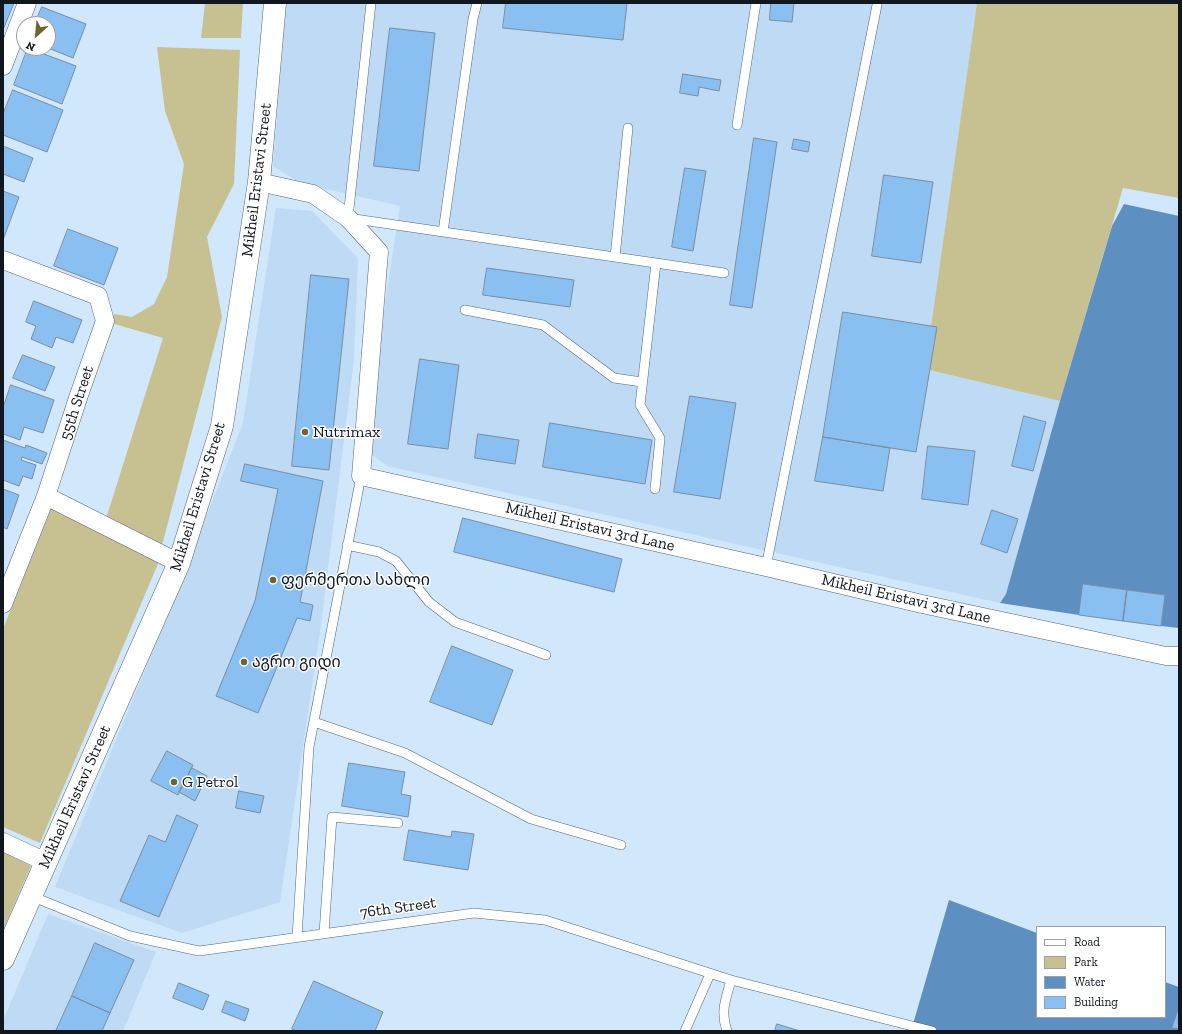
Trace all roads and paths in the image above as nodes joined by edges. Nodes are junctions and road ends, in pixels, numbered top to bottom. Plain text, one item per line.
1 (27, 3) edge
2 (276, 3) edge
3 (371, 3) edge
4 (477, 3) edge
5 (756, 3) edge
6 (877, 5) dead end
7 (3, 66) edge
8 (738, 125) dead end
9 (628, 128) dead end
10 (259, 182) junction
11 (348, 218) junction
12 (443, 232) junction
13 (615, 257) junction
14 (3, 260) edge
15 (656, 263) junction
16 (724, 273) dead end
17 (465, 310) dead end
18 (642, 382) junction
19 (360, 476) junction
20 (655, 490) dead end
21 (46, 496) junction
22 (347, 545) junction
23 (179, 563) junction
24 (766, 567) junction
25 (3, 604) edge
26 (546, 655) dead end
27 (1179, 656) edge
28 (314, 722) junction
29 (398, 823) dead end
30 (3, 842) edge
31 (621, 845) dead end
32 (46, 862) junction
33 (31, 896) junction
34 (324, 933) junction
35 (297, 937) junction
36 (3, 959) edge
37 (710, 974) junction
38 (731, 980) junction
39 (685, 1031) edge
40 (727, 1031) edge
41 (932, 1031) edge

1 - 7 street
2 - 10 main road, Mikheil Eristavi Street
3 - 11 lane
4 - 12 lane
5 - 8 lane
6 - 24 lane
9 - 13 lane
10 - 11 street
10 - 23 main road, Mikheil Eristavi Street
11 - 12 lane
11 - 19 street
12 - 13 lane
13 - 15 lane
14 - 21 street, 55th Street
15 - 16 lane
15 - 18 lane
17 - 18 lane
18 - 20 lane
19 - 22 lane
19 - 24 street, Mikheil Eristavi 3rd Lane
21 - 23 street
21 - 25 street, 55th Street
22 - 26 lane
22 - 28 lane
23 - 32 main road, Mikheil Eristavi Street
24 - 27 street, Mikheil Eristavi 3rd Lane
28 - 31 lane
28 - 35 lane
29 - 34 lane
30 - 32 street
32 - 33 main road, Mikheil Eristavi Street
33 - 35 lane, 76th Street
33 - 36 main road, Mikheil Eristavi Street
34 - 35 lane, 76th Street
34 - 37 lane, 76th Street
37 - 38 lane, 76th Street
37 - 39 lane
38 - 40 lane
38 - 41 lane, 76th Street

